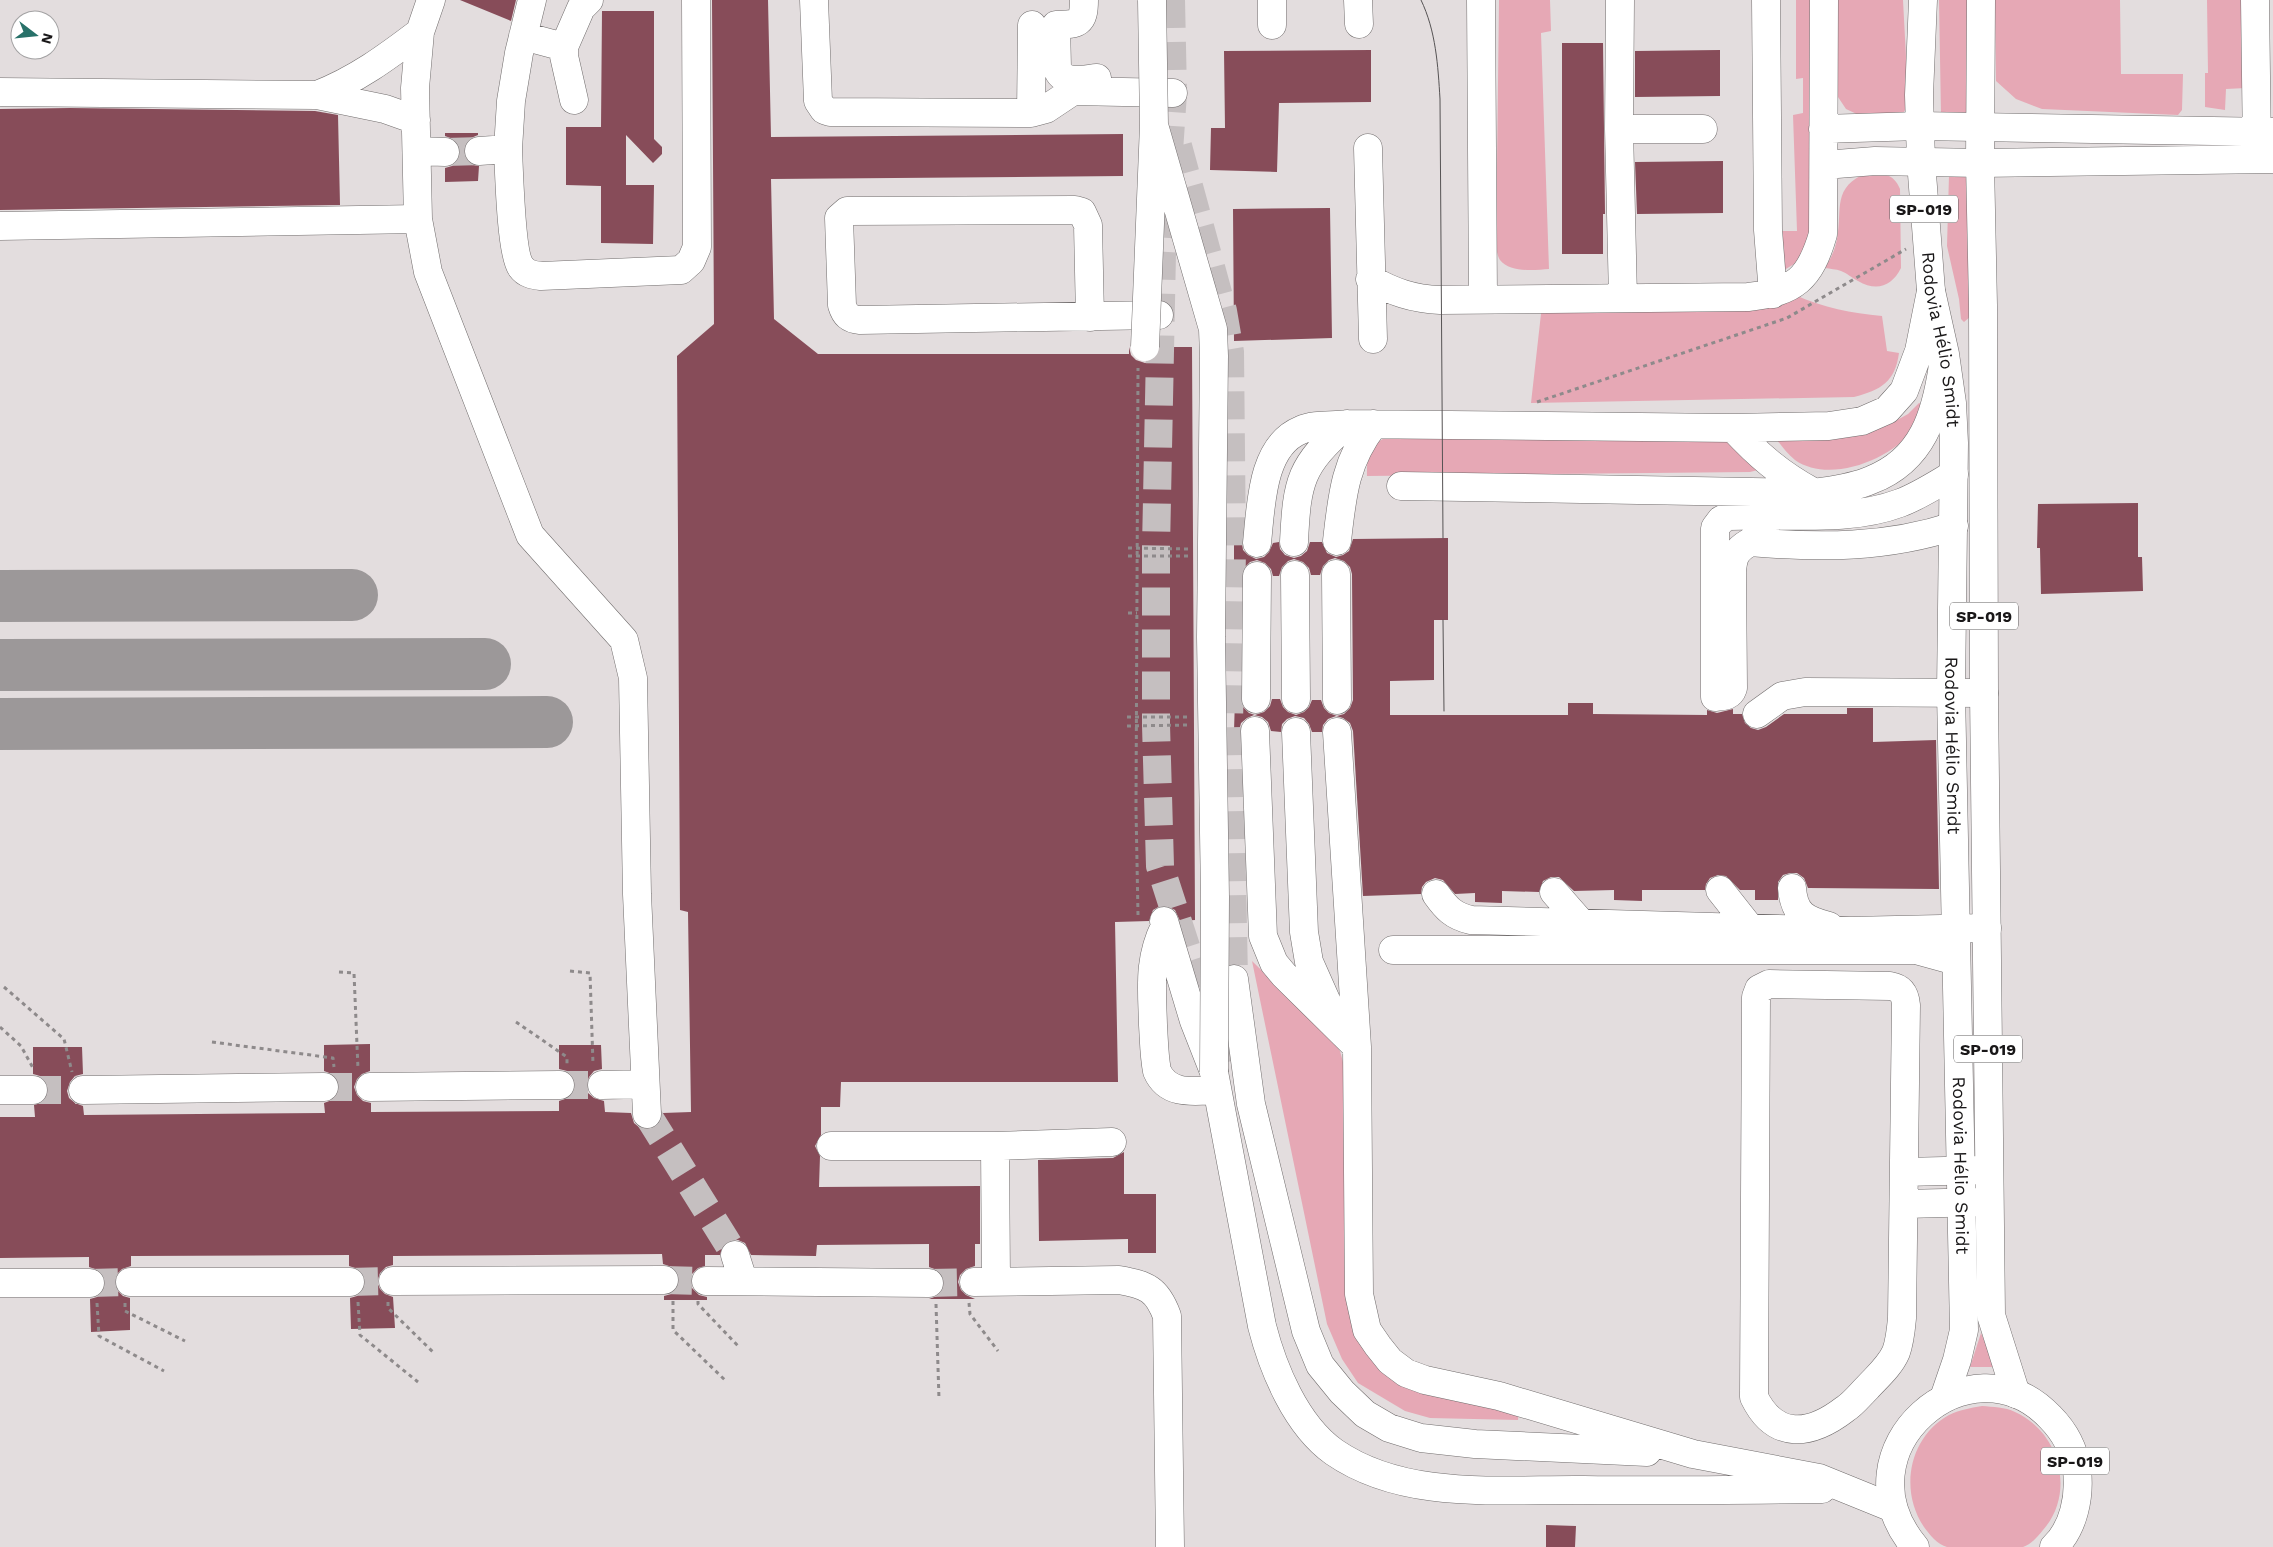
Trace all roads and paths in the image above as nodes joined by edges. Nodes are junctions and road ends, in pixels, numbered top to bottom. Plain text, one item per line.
1 (431, 0) edge
2 (532, 0) edge
3 (589, 0) edge
4 (696, 0) edge
5 (814, 0) edge
6 (1084, 0) edge
7 (1152, 0) edge
8 (1481, 0) edge
9 (1620, 0) edge
10 (1766, 0) edge
11 (1824, 0) edge
12 (1922, 0) edge
13 (1981, 0) edge
14 (2255, 0) edge
15 (1032, 25) dead end
16 (420, 32) junction
17 (523, 36) junction
18 (564, 47) junction
19 (0, 92) edge
20 (317, 95) junction
21 (574, 100) dead end
22 (1031, 113) junction
23 (416, 120) junction
24 (1154, 125) junction
25 (1919, 126) junction
26 (1980, 128) junction
27 (1620, 129) junction
28 (1703, 129) dead end
29 (1824, 129) junction
30 (2265, 132) edge
31 (1368, 148) dead end
32 (508, 149) junction
33 (417, 151) junction
34 (479, 151) tunnel mouth
35 (445, 152) tunnel mouth
36 (2265, 160) edge
37 (1920, 162) junction
38 (1980, 163) junction
39 (1824, 165) junction
40 (418, 219) junction
41 (0, 226) edge
42 (1907, 248) dead end
43 (1370, 279) junction
44 (1931, 291) junction
45 (1773, 294) junction
46 (1623, 298) junction
47 (1483, 299) junction
48 (1159, 315) dead end
49 (1090, 316) junction
50 (1373, 339) dead end
51 (1945, 354) junction
52 (1141, 355) joint
53 (1347, 424) junction
54 (1374, 424) junction
55 (1528, 426) junction
56 (1733, 428) junction
57 (1954, 474) junction
58 (1400, 486) dead end
59 (1814, 493) junction
60 (1831, 515) junction
61 (1954, 526) junction
62 (1337, 541) dead end
63 (1294, 542) dead end
64 (1257, 543) dead end
65 (1829, 545) junction
66 (1128, 548) dead end
67 (1137, 548) junction
68 (1156, 548) dead end
69 (1128, 556) dead end
70 (1211, 556) junction
71 (1336, 574) dead end
72 (1295, 575) dead end
73 (1258, 576) dead end
74 (1128, 613) dead end
75 (1137, 613) junction
76 (1951, 692) junction
77 (1984, 693) junction
78 (1256, 699) dead end
79 (1296, 699) dead end
80 (1337, 700) dead end
81 (1757, 714) dead end
82 (1127, 717) dead end
83 (1202, 721) junction
84 (1127, 726) dead end
85 (1136, 726) junction
86 (1255, 731) dead end
87 (1296, 732) dead end
88 (1337, 732) dead end
89 (1792, 888) dead end
90 (1720, 890) dead end
91 (1554, 892) dead end
92 (1436, 894) dead end
93 (1155, 921) junction
94 (1583, 925) junction
95 (1750, 928) junction
96 (1987, 928) junction
97 (1956, 930) junction
98 (1850, 931) junction
99 (1393, 950) dead end
100 (1956, 961) junction
101 (570, 971) dead end
102 (339, 972) dead end
103 (1234, 980) tunnel mouth
104 (4, 986) dead end
105 (516, 1022) dead end
106 (1337, 1026) junction
107 (0, 1027) edge
108 (212, 1042) dead end
109 (1358, 1047) junction
110 (1222, 1074) junction
111 (563, 1076) joint
112 (598, 1076) joint
113 (329, 1078) joint
114 (364, 1082) joint
115 (36, 1083) joint
116 (645, 1084) junction
117 (78, 1085) joint
118 (0, 1090) edge
119 (1252, 1104) junction
120 (647, 1114) tunnel mouth
121 (1112, 1142) dead end
122 (831, 1146) dead end
123 (994, 1146) junction
124 (1962, 1170) junction
125 (1990, 1170) junction
126 (1904, 1172) junction
127 (1962, 1202) junction
128 (1990, 1202) junction
129 (1904, 1204) junction
130 (0, 1283) edge
131 (980, 1287) junction
132 (702, 1289) joint
133 (354, 1290) joint
134 (390, 1290) joint
135 (668, 1290) joint
136 (93, 1292) joint
137 (127, 1292) joint
138 (933, 1293) joint
139 (185, 1341) dead end
140 (740, 1348) dead end
141 (998, 1352) dead end
142 (434, 1353) dead end
143 (164, 1371) dead end
144 (726, 1381) dead end
145 (418, 1382) dead end
146 (2016, 1394) junction
147 (1944, 1398) junction
148 (940, 1399) dead end
149 (1693, 1454) junction
150 (1849, 1489) junction
151 (1893, 1508) junction
152 (1170, 1547) edge
153 (1915, 1547) edge
154 (2054, 1547) edge

1 - 16 street
2 - 17 street
3 - 18 street
4 - 32 street
5 - 22 street
6 - 22 street
7 - 24 street, bridge
8 - 47 street
9 - 27 street
10 - 45 street
11 - 29 street
12 - 25 street, Rodovia Hélio Smidt / SP-019
13 - 26 street, Rodovia Hélio Smidt / SP-019
14 - 30 street
15 - 22 street
16 - 20 street
16 - 23 street
17 - 18 street
17 - 32 street
18 - 21 street
19 - 20 street
20 - 23 street
23 - 33 street
24 - 52 street, bridge
24 - 70 street, bridge
25 - 26 street
25 - 29 street
25 - 37 street, Rodovia Hélio Smidt / SP-019
26 - 30 street
26 - 38 street, Rodovia Hélio Smidt / SP-019
27 - 28 street
27 - 46 street
29 - 39 street
30 - 36 street
31 - 43 street
32 - 34 street
33 - 35 street
33 - 40 street
36 - 38 street
37 - 38 street
37 - 39 street
37 - 44 street, Rodovia Hélio Smidt / SP-019
38 - 77 street, Rodovia Hélio Smidt / SP-019
39 - 45 street
40 - 41 street
40 - 116 street
42 - 55 path
43 - 47 street
43 - 50 street
44 - 51 street, Rodovia Hélio Smidt / SP-019
44 - 56 street
45 - 46 street
46 - 47 street
48 - 49 street
49 - 49 street
51 - 57 street, Rodovia Hélio Smidt / SP-019
51 - 59 street
52 - 67 path
53 - 54 street
53 - 63 street
53 - 64 street
54 - 55 street
54 - 62 street
55 - 56 street
56 - 59 street
57 - 60 street
57 - 61 street, Rodovia Hélio Smidt / SP-019
58 - 59 street
60 - 65 street
60 - 65 street
61 - 65 street
61 - 76 street, Rodovia Hélio Smidt / SP-019
66 - 67 path
67 - 68 path
67 - 75 path
69 - 70 path, bridge
70 - 83 street, bridge
71 - 80 street
72 - 79 street
73 - 78 street
74 - 75 path
75 - 85 path
76 - 77 street
76 - 81 street
76 - 97 street, Rodovia Hélio Smidt / SP-019
77 - 96 street, Rodovia Hélio Smidt / SP-019
82 - 83 path
83 - 85 path
83 - 110 street, bridge
84 - 85 path
85 - 93 path
86 - 106 street
87 - 106 street
88 - 109 street
89 - 98 street
90 - 95 street
91 - 94 street
92 - 94 street
93 - 110 street
93 - 110 street
94 - 95 street
95 - 98 street
96 - 97 street
96 - 125 street, Rodovia Hélio Smidt / SP-019
97 - 98 street
97 - 100 street, Rodovia Hélio Smidt / SP-019
99 - 100 street
100 - 124 street, Rodovia Hélio Smidt / SP-019
101 - 112 path
102 - 114 path
103 - 119 street
104 - 117 path
105 - 111 path
106 - 109 street
107 - 115 path
108 - 113 path
109 - 149 street
110 - 119 street
110 - 150 street
111 - 114 street
112 - 116 street
113 - 117 street
115 - 118 street
116 - 120 street
119 - 149 street
121 - 123 street
122 - 123 street
123 - 131 street
124 - 125 street
124 - 126 street
124 - 127 street, Rodovia Hélio Smidt / SP-019
125 - 128 street, Rodovia Hélio Smidt / SP-019
126 - 129 street
126 - 129 street
127 - 128 street
127 - 129 street
127 - 147 street, Rodovia Hélio Smidt / SP-019
128 - 146 street, Rodovia Hélio Smidt / SP-019
130 - 136 street
131 - 141 path
131 - 152 street
132 - 138 street
132 - 140 path
133 - 137 street
133 - 145 path
134 - 135 street
134 - 142 path
135 - 144 path
136 - 143 path
137 - 139 path
138 - 148 path
146 - 147 street, SP-019
146 - 154 street, SP-019
147 - 151 street, SP-019
149 - 150 street
150 - 151 street
151 - 153 street, SP-019

